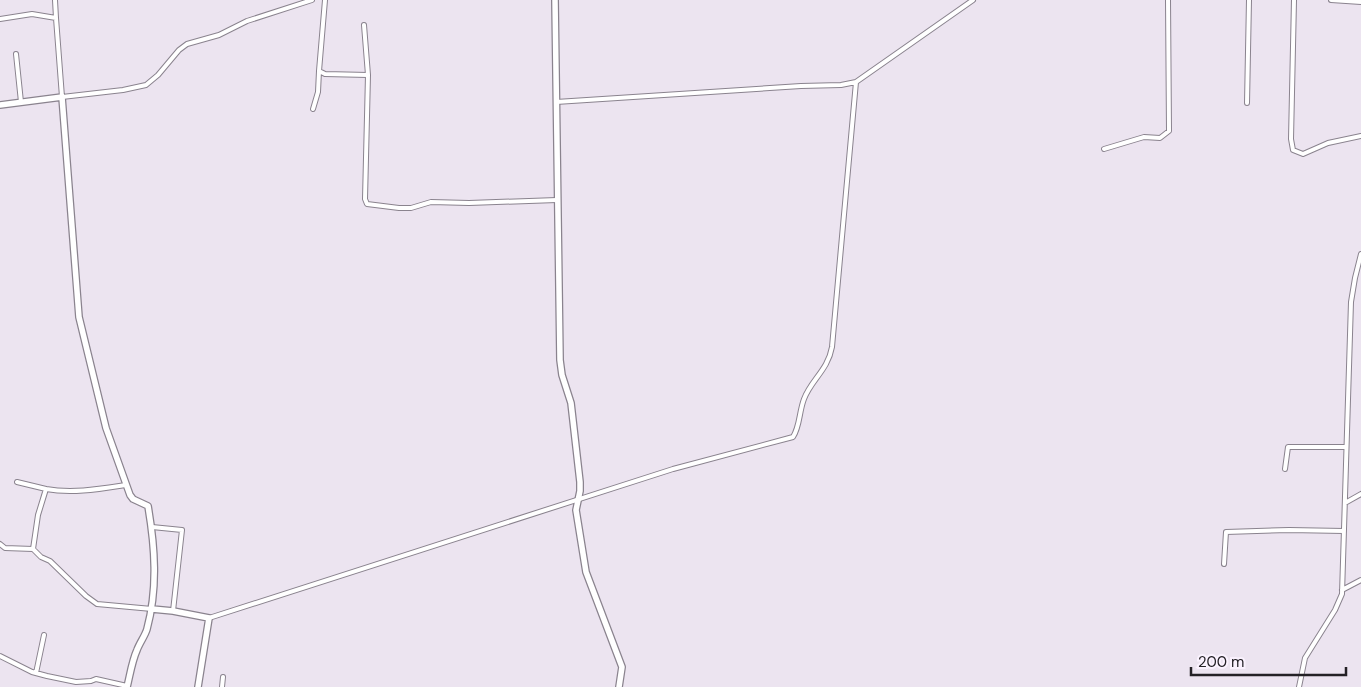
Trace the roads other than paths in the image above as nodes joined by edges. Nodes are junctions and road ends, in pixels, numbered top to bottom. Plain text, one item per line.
1 (55, 0) edge
2 (312, 0) edge
3 (325, 0) edge
4 (555, 0) edge
5 (973, 0) edge
6 (1168, 0) edge
7 (1250, 0) edge
8 (1294, 0) edge
9 (1331, 0) edge
10 (1361, 2) edge
11 (56, 18) junction
12 (0, 19) edge
13 (364, 25) dead end
14 (16, 54) dead end
15 (319, 71) junction
16 (368, 75) junction
17 (856, 82) junction
18 (62, 97) junction
19 (21, 102) junction
20 (556, 102) junction
21 (1247, 103) dead end
22 (0, 105) edge
23 (313, 109) dead end
24 (1361, 136) edge
25 (1104, 148) dead end
26 (557, 200) junction
27 (1361, 254) edge
28 (1359, 267) edge
29 (1346, 447) junction
30 (1285, 469) dead end
31 (17, 482) dead end
32 (126, 485) junction
33 (46, 489) junction
34 (1361, 494) edge
35 (578, 499) junction
36 (1345, 503) junction
37 (152, 527) junction
38 (1344, 531) junction
39 (0, 544) edge
40 (33, 550) junction
41 (1224, 564) dead end
42 (1361, 580) edge
43 (1342, 590) junction
44 (152, 609) junction
45 (173, 611) junction
46 (209, 618) junction
47 (44, 635) dead end
48 (0, 656) edge
49 (36, 673) junction
50 (223, 677) dead end
51 (127, 687) edge
52 (198, 687) edge
53 (222, 687) edge
54 (619, 687) edge
55 (1298, 687) edge

1 - 11 street
2 - 18 street
3 - 15 street
4 - 20 street
5 - 17 street
6 - 25 street
7 - 21 street
8 - 24 street
9 - 10 street
11 - 12 street
11 - 18 street
13 - 16 street
14 - 19 street
15 - 16 street
15 - 23 street
16 - 26 street
17 - 20 street
17 - 35 street
18 - 19 street
18 - 32 street
19 - 22 street
20 - 26 street
26 - 35 street
27 - 28 street
28 - 29 street
29 - 30 street
29 - 36 street
31 - 33 street
32 - 33 street
32 - 37 street
33 - 40 street
34 - 36 street
35 - 46 street
35 - 54 street
36 - 38 street
37 - 44 street
37 - 45 street
38 - 41 street
38 - 43 street
39 - 40 street
40 - 44 street
42 - 43 street
43 - 55 street
44 - 45 street
44 - 51 street
45 - 46 street
46 - 52 street
47 - 49 street
48 - 49 street
49 - 51 street
50 - 53 street

